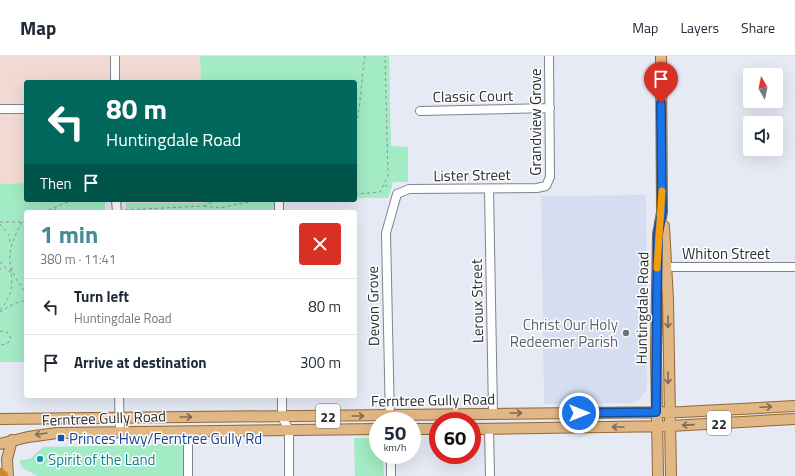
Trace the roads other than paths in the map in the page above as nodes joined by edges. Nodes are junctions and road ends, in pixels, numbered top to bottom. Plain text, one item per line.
1 (115, 56) edge
2 (549, 56) edge
3 (661, 56) edge
4 (115, 80) edge
5 (550, 108) junction
6 (0, 109) edge
7 (24, 109) edge
8 (420, 111) dead end
9 (546, 186) joint
10 (489, 189) junction
11 (398, 192) joint
12 (662, 267) junction
13 (795, 267) edge
14 (119, 398) edge
15 (282, 398) edge
16 (795, 406) edge
17 (389, 412) edge
18 (656, 412) junction
19 (669, 412) junction
20 (493, 413) junction
21 (421, 416) edge
22 (282, 417) junction
23 (119, 418) junction
24 (369, 418) edge
25 (0, 419) edge
26 (795, 419) edge
27 (657, 426) junction
28 (670, 426) junction
29 (369, 429) edge
30 (481, 429) edge
31 (489, 429) junction
32 (289, 430) junction
33 (188, 431) junction
34 (120, 432) junction
35 (12, 440) junction
36 (0, 444) edge
37 (391, 464) edge
38 (0, 474) edge
39 (3, 476) edge
40 (8, 476) edge
41 (188, 476) edge
42 (289, 476) edge
43 (391, 476) edge
44 (490, 476) edge
45 (658, 476) edge
46 (671, 476) edge

1 - 4 street
2 - 5 street, Grandview Grove
3 - 12 main road, Huntingdale Road
5 - 8 street, Classic Court
5 - 9 street, Grandview Grove
6 - 7 street
9 - 10 street, Lister Street
10 - 11 street, Lister Street
10 - 20 street, Leroux Street
11 - 17 street, Devon Grove
12 - 13 street, Whiton Street
12 - 18 main road, Huntingdale Road
12 -> 19 main road, Huntingdale Road
14 - 23 street
15 - 22 street
19 -> 16 main road, Ferntree Gully Road / 22
18 - 19 main road, Ferntree Gully Road / 22
20 -> 18 main road, Ferntree Gully Road / 22
18 - 27 main road, Huntingdale Road
19 - 28 main road, Huntingdale Road
20 - 21 main road, Ferntree Gully Road / 22
23 -> 22 main road, Ferntree Gully Road / 22
22 -> 24 main road, Ferntree Gully Road / 22
22 - 32 street
23 - 25 main road, Ferntree Gully Road / 22
23 - 34 street
26 -> 28 main road, Ferntree Gully Road / 22
27 - 28 main road, Ferntree Gully Road / 22
27 -> 31 main road, Ferntree Gully Road / 22
27 - 45 main road, Huntingdale Road
28 - 46 main road, Huntingdale Road
29 - 32 main road, Ferntree Gully Road / 22
30 - 31 main road, Ferntree Gully Road / 22
31 - 44 street
32 - 33 main road, Ferntree Gully Road / 22
32 - 42 street
33 - 34 main road, Ferntree Gully Road / 22
33 - 41 street
34 -> 35 main road, Ferntree Gully Road / 22
35 - 36 main road, Ferntree Gully Road / 22
35 - 40 main road
37 - 43 street
38 - 39 highway

